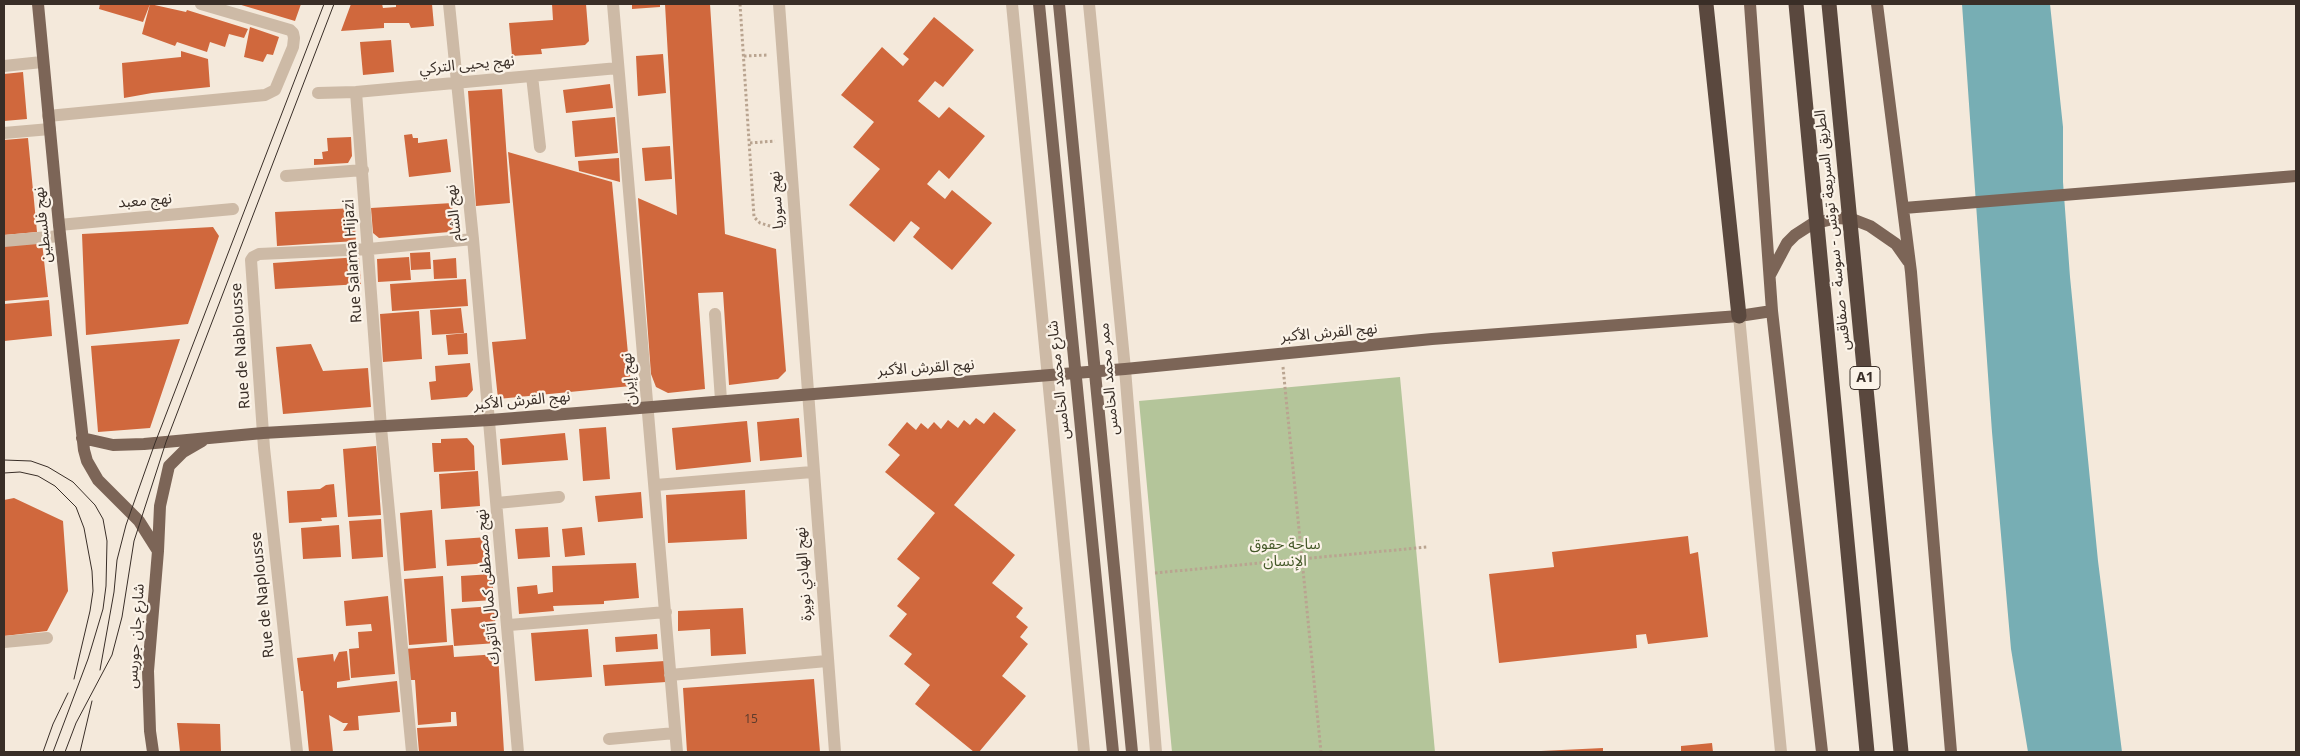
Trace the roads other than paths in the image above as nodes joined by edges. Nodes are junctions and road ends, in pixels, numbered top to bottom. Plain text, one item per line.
1 (38, 4) edge
2 (201, 4) edge
3 (449, 4) edge
4 (613, 4) edge
5 (779, 4) edge
6 (1012, 4) edge
7 (1038, 4) edge
8 (1059, 4) edge
9 (1089, 4) edge
10 (1706, 4) edge
11 (1750, 4) edge
12 (1796, 4) edge
13 (1829, 4) edge
14 (1876, 4) edge
15 (42, 62) junction
16 (4, 66) edge
17 (618, 68) junction
18 (532, 76) junction
19 (458, 83) junction
20 (318, 92) dead end
21 (356, 92) junction
22 (49, 122) junction
23 (4, 133) edge
24 (540, 147) dead end
25 (363, 170) junction
26 (286, 176) dead end
27 (2296, 176) edge
28 (1904, 208) junction
29 (234, 209) dead end
30 (60, 230) junction
31 (473, 239) junction
32 (4, 241) edge
33 (369, 248) junction
34 (1909, 263) junction
35 (1769, 277) junction
36 (1772, 311) junction
37 (715, 314) dead end
38 (1738, 316) junction
39 (1125, 369) junction
40 (1094, 372) junction
41 (1075, 373) junction
42 (1047, 375) junction
43 (807, 393) junction
44 (721, 400) junction
45 (648, 406) junction
46 (490, 420) junction
47 (381, 428) junction
48 (263, 433) junction
49 (83, 440) junction
50 (204, 440) junction
51 (812, 472) junction
52 (656, 485) junction
53 (559, 496) dead end
54 (497, 504) junction
55 (158, 551) junction
56 (666, 612) junction
57 (508, 625) junction
58 (47, 638) dead end
59 (4, 642) edge
60 (827, 661) junction
61 (670, 675) junction
62 (675, 734) junction
63 (609, 739) dead end
64 (153, 752) edge
65 (297, 752) edge
66 (412, 752) edge
67 (518, 752) edge
68 (677, 752) edge
69 (835, 752) edge
70 (1084, 752) edge
71 (1113, 752) edge
72 (1132, 752) edge
73 (1156, 752) edge
74 (1781, 752) edge
75 (1822, 752) edge
76 (1867, 752) edge
77 (1901, 752) edge
78 (1951, 752) edge

1 - 15 main road, نهج فلسطين
2 - 22 street
3 - 19 street, نهج الشام
4 - 17 street, نهج إيران
5 - 43 street, نهج سوريا
6 - 42 street, شارع محمد الخامس
7 - 41 main road, شارع محمد الخامس
8 - 40 main road
9 - 39 street, ممر محمد الخامس
10 - 38 highway
11 - 35 main road
12 - 76 highway, الطريق السريعة تونس - سوسة - صفاقس / A1, bridge
13 - 77 highway, الطريق السريعة تونس - سوسة - صفاقس / A1, bridge
14 - 28 main road
15 - 16 street
15 - 22 main road, نهج فلسطين
17 - 18 street, نهج يحيى التركي
17 - 45 street, نهج إيران
18 - 19 street, نهج يحيى التركي
18 - 24 street
19 - 21 street, نهج يحيى التركي
19 - 31 street, نهج الشام
20 - 21 street, نهج يحيى التركي
21 - 25 street, Rue Salama Hijazi
22 - 23 street
22 - 30 main road, نهج فلسطين
25 - 26 street
25 - 33 street, Rue Salama Hijazi
27 - 28 main road
28 - 34 main road
29 - 30 street, نهج معبد
30 - 32 street, نهج معبد
30 - 49 main road, نهج فلسطين
31 - 33 street
31 - 46 street, نهج الشام
33 - 47 street, Rue Salama Hijazi
33 - 48 street, Rue de Nablousse
34 - 35 main road
34 - 78 main road
35 - 36 main road
36 - 38 main road, نهج القرش الأكبر
36 - 75 main road
37 - 44 street
38 - 39 main road, نهج القرش الأكبر
38 - 74 street
39 - 40 main road, نهج القرش الأكبر
39 - 73 street, ممر محمد الخامس
40 - 41 main road, نهج القرش الأكبر
40 - 72 main road
41 - 42 main road, نهج القرش الأكبر
41 - 71 main road, شارع محمد الخامس
42 - 43 main road, نهج القرش الأكبر
42 - 70 street, شارع محمد الخامس
43 - 44 main road, نهج القرش الأكبر
43 - 51 street, نهج الهادي نويرة
44 - 45 main road, نهج القرش الأكبر
45 - 46 main road, نهج القرش الأكبر
45 - 52 street, نهج إيران
46 - 47 main road, نهج القرش الأكبر
46 - 54 street, نهج مصطفى كمال أتاتورك
47 - 48 main road, نهج القرش الأكبر
47 - 66 street, Rue Salama Hijazi
48 - 50 main road, نهج القرش الأكبر
48 - 65 street, Rue de Naplousse
49 - 50 main road, نهج القرش الأكبر
49 - 55 main road, نهج فلسطين
50 - 55 main road, شارع جان جوريس
51 - 52 street
51 - 60 street, نهج الهادي نويرة
52 - 56 street, نهج إيران
53 - 54 street
54 - 57 street, نهج مصطفى كمال أتاتورك
55 - 64 main road, شارع جان جوريس
56 - 57 street
56 - 61 street, نهج إيران
57 - 67 street, نهج مصطفى كمال أتاتورك
58 - 59 street
60 - 61 street
60 - 69 street, نهج الهادي نويرة
61 - 62 street, نهج إيران
62 - 63 street
62 - 68 street, نهج إيران

